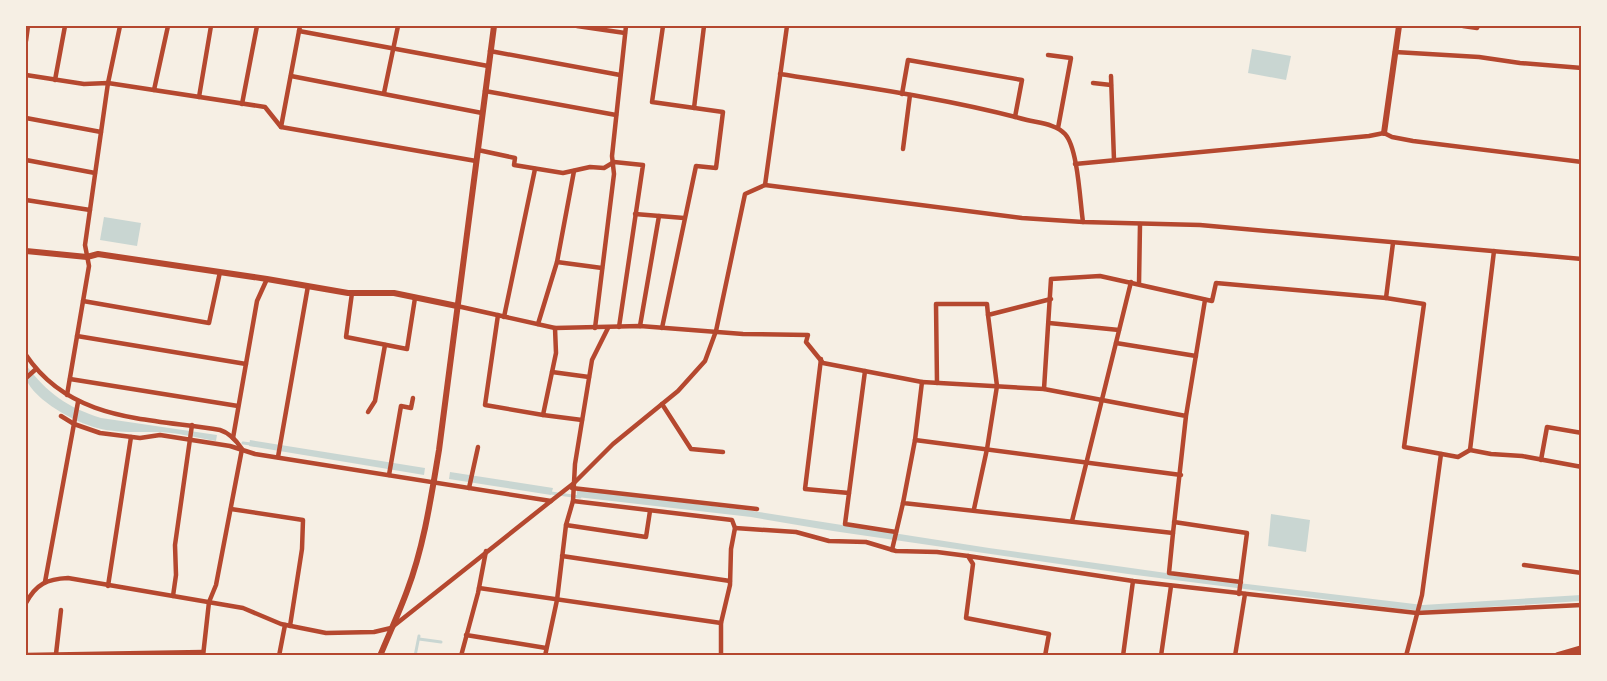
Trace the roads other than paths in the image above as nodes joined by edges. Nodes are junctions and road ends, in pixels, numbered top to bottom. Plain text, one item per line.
1 (28, 26) edge
2 (65, 26) edge
3 (120, 26) edge
4 (168, 26) edge
5 (211, 26) edge
6 (256, 26) edge
7 (398, 26) edge
8 (494, 26) edge
9 (577, 26) edge
10 (626, 26) edge
11 (663, 26) edge
12 (704, 26) edge
13 (787, 26) edge
14 (1400, 26) edge
15 (1463, 26) edge
16 (1478, 26) edge
17 (300, 28) edge
18 (626, 33) junction
19 (26, 41) edge
20 (395, 49) junction
21 (490, 51) junction
22 (1395, 52) junction
23 (1048, 55) dead end
24 (488, 66) junction
25 (1581, 68) edge
26 (780, 74) junction
27 (26, 75) edge
28 (620, 75) junction
29 (291, 76) junction
30 (1111, 76) dead end
31 (55, 80) junction
32 (108, 83) junction
33 (1093, 83) dead end
34 (1111, 85) junction
35 (154, 90) junction
36 (485, 92) junction
37 (384, 93) junction
38 (902, 94) junction
39 (909, 95) junction
40 (199, 97) junction
41 (242, 104) junction
42 (694, 108) junction
43 (483, 113) junction
44 (616, 115) junction
45 (1015, 117) junction
46 (26, 118) edge
47 (281, 127) junction
48 (1058, 128) junction
49 (101, 132) junction
50 (1384, 133) junction
51 (903, 149) dead end
52 (478, 150) junction
53 (26, 160) edge
54 (1114, 160) junction
55 (476, 161) junction
56 (614, 162) junction
57 (1581, 162) edge
58 (1075, 164) junction
59 (535, 169) junction
60 (574, 171) junction
61 (95, 173) junction
62 (765, 185) junction
63 (26, 200) edge
64 (90, 210) junction
65 (635, 214) junction
66 (659, 216) junction
67 (684, 218) junction
68 (1083, 222) junction
69 (1140, 224) junction
70 (1393, 243) junction
71 (26, 251) edge
72 (1494, 251) junction
73 (87, 257) junction
74 (1581, 259) edge
75 (557, 262) junction
76 (602, 268) junction
77 (220, 272) junction
78 (267, 279) junction
79 (1131, 282) junction
80 (1139, 284) junction
81 (308, 286) junction
82 (352, 293) junction
83 (416, 298) junction
84 (1386, 298) junction
85 (1051, 299) junction
86 (1205, 300) junction
87 (83, 301) junction
88 (457, 306) junction
89 (988, 315) junction
90 (501, 316) junction
91 (1049, 323) junction
92 (538, 324) junction
93 (619, 327) junction
94 (640, 327) junction
95 (555, 328) junction
96 (595, 328) junction
97 (608, 328) junction
98 (662, 328) junction
99 (1119, 330) junction
100 (716, 331) junction
101 (77, 336) junction
102 (1116, 343) junction
103 (385, 345) junction
104 (26, 356) edge
105 (1196, 356) junction
106 (821, 359) junction
107 (246, 364) junction
108 (34, 371) junction
109 (865, 371) junction
110 (552, 372) junction
111 (589, 377) junction
112 (26, 378) edge
113 (70, 379) junction
114 (922, 382) junction
115 (937, 383) junction
116 (997, 386) junction
117 (1044, 389) junction
118 (67, 395) junction
119 (413, 398) dead end
120 (1103, 399) junction
121 (662, 404) junction
122 (77, 405) junction
123 (238, 406) junction
124 (368, 412) dead end
125 (61, 416) dead end
126 (543, 416) junction
127 (1186, 416) junction
128 (582, 420) junction
129 (74, 422) junction
130 (191, 427) junction
131 (1581, 433) edge
132 (131, 437) junction
133 (233, 438) junction
134 (189, 439) junction
135 (915, 440) junction
136 (478, 447) dead end
137 (242, 449) junction
138 (987, 449) junction
139 (1470, 450) junction
140 (723, 452) dead end
141 (1440, 454) junction
142 (278, 455) junction
143 (1541, 460) junction
144 (1088, 462) junction
145 (1581, 467) edge
146 (389, 473) junction
147 (1180, 475) junction
148 (434, 482) junction
149 (469, 485) junction
150 (574, 486) junction
151 (618, 493) junction
152 (849, 493) junction
153 (635, 496) junction
154 (656, 498) junction
155 (551, 501) junction
156 (573, 501) junction
157 (698, 502) junction
158 (903, 503) junction
159 (617, 506) junction
160 (727, 507) junction
161 (633, 508) junction
162 (231, 509) junction
163 (757, 509) dead end
164 (974, 510) junction
165 (652, 511) junction
166 (696, 516) junction
167 (724, 519) junction
168 (1072, 521) junction
169 (1174, 522) junction
170 (566, 525) junction
171 (735, 528) junction
172 (896, 532) junction
173 (1173, 533) junction
174 (892, 550) junction
175 (486, 551) junction
176 (562, 556) junction
177 (968, 556) junction
178 (1524, 565) dead end
179 (1581, 573) edge
180 (730, 581) junction
181 (1133, 581) junction
182 (45, 582) junction
183 (1241, 582) junction
184 (108, 586) junction
185 (1172, 586) junction
186 (478, 588) junction
187 (1242, 594) junction
188 (173, 596) junction
189 (557, 600) junction
190 (209, 602) junction
191 (26, 603) edge
192 (1581, 605) edge
193 (62, 610) dead end
194 (1418, 613) junction
195 (721, 623) junction
196 (288, 625) junction
197 (391, 628) junction
198 (466, 635) junction
199 (546, 648) junction
200 (1581, 649) edge
201 (56, 654) junction
202 (146, 654) edge
203 (203, 654) edge
204 (26, 655) edge
205 (1560, 655) edge
206 (279, 656) edge
207 (380, 656) edge
208 (461, 656) edge
209 (544, 656) edge
210 (721, 656) edge
211 (1045, 656) edge
212 (1123, 656) edge
213 (1161, 656) edge
214 (1235, 656) edge
215 (1406, 656) edge

1 - 19 street
2 - 31 street
3 - 32 street
4 - 35 street
5 - 40 street
6 - 41 street
7 - 20 street
8 - 21 street
9 - 18 street
10 - 18 street
11 - 42 street
12 - 42 street
13 - 26 street
14 - 22 street
15 - 16 street
17 - 20 street
17 - 29 street
18 - 28 street
20 - 24 street
20 - 37 street
21 - 24 street
21 - 28 street
22 - 25 street
22 - 50 street
23 - 48 street
24 - 36 street
26 - 38 street
26 - 62 street
27 - 31 street
28 - 44 street
29 - 37 street
29 - 47 street
30 - 34 street
31 - 32 street
32 - 35 street
32 - 49 street
33 - 34 street
34 - 54 street
35 - 40 street
36 - 43 street
36 - 44 street
37 - 43 street
38 - 39 street
38 - 45 street
39 - 45 street
39 - 51 street
40 - 41 street
41 - 47 street
42 - 67 street
43 - 52 street
44 - 56 street
45 - 48 street
46 - 49 street
47 - 55 street
48 - 58 street
49 - 61 street
50 - 54 street
50 - 57 street
52 - 55 street
52 - 59 street
53 - 61 street
54 - 58 street
55 - 88 street
56 - 60 street
56 - 65 street
56 - 76 street
58 - 68 street
59 - 60 street
59 - 90 street
60 - 75 street
61 - 64 street
62 - 68 street
62 - 100 street
63 - 64 street
64 - 73 street
65 - 66 street
65 - 93 street
66 - 67 street
66 - 94 street
67 - 98 street
68 - 69 street
69 - 70 street
69 - 80 street
70 - 72 street
70 - 84 street
71 - 73 street
72 - 74 street
72 - 139 street
73 - 77 street
73 - 87 street
75 - 76 street
75 - 92 street
76 - 96 street
77 - 78 street
77 - 87 street
78 - 81 street
78 - 107 street
79 - 80 street
79 - 85 street
79 - 99 street
80 - 86 street
81 - 82 street
81 - 142 street
82 - 83 street
82 - 103 street
83 - 88 street
83 - 103 street
84 - 86 street
84 - 141 street
85 - 89 street
85 - 91 street
86 - 105 street
87 - 101 street
88 - 90 street
88 - 148 street
89 - 115 street
89 - 116 street
90 - 92 street
90 - 126 street
91 - 99 street
91 - 117 street
92 - 95 street
93 - 94 street
93 - 97 street
94 - 98 street
95 - 96 street
95 - 110 street
96 - 97 street
97 - 111 street
98 - 100 street
99 - 102 street
100 - 106 street
100 - 121 street
101 - 107 street
101 - 113 street
102 - 105 street
102 - 120 street
103 - 124 street
104 - 108 street
105 - 127 street
106 - 109 street
106 - 152 street
107 - 123 street
108 - 112 street
108 - 118 street
109 - 114 street
109 - 152 street
110 - 111 street
110 - 126 street
111 - 128 street
113 - 118 street
113 - 123 street
114 - 115 street
114 - 135 street
115 - 116 street
116 - 117 street
116 - 138 street
117 - 120 street
118 - 122 street
119 - 146 street
120 - 127 street
120 - 144 street
121 - 140 street
121 - 150 street
122 - 129 street
122 - 130 street
123 - 133 street
125 - 129 street
126 - 128 street
127 - 147 street
128 - 150 street
129 - 132 street
129 - 182 street
130 - 133 street
130 - 134 street
131 - 143 street
132 - 134 street
132 - 184 street
133 - 137 street
134 - 137 street
134 - 188 street
135 - 138 street
135 - 158 street
136 - 149 street
137 - 142 street
137 - 162 street
138 - 144 street
138 - 164 street
139 - 141 street
139 - 143 street
141 - 194 street
142 - 146 street
143 - 145 street
144 - 147 street
144 - 168 street
146 - 148 street
147 - 169 street
148 - 149 street
148 - 197 street
149 - 155 street
150 - 151 street
150 - 155 street
150 - 156 street
151 - 153 street
151 - 159 street
152 - 172 street
153 - 154 street
153 - 161 street
154 - 157 street
154 - 165 street
155 - 175 street
156 - 159 street
156 - 170 street
157 - 160 street
157 - 166 street
158 - 164 street
158 - 172 street
159 - 161 street
160 - 163 street
160 - 167 street
161 - 165 street
162 - 190 street
162 - 196 street
164 - 168 street
165 - 166 street
165 - 170 street
166 - 167 street
167 - 171 street
168 - 173 street
169 - 173 street
169 - 183 street
170 - 176 street
171 - 174 street
171 - 180 street
172 - 174 street
173 - 183 street
174 - 177 street
175 - 186 street
175 - 197 street
176 - 180 street
176 - 189 street
177 - 181 street
177 - 211 street
178 - 179 street
180 - 195 street
181 - 185 street
181 - 212 street
182 - 184 street
182 - 191 street
183 - 187 street
184 - 188 street
185 - 187 street
185 - 213 street
186 - 189 street
186 - 198 street
187 - 194 street
187 - 214 street
188 - 190 street
189 - 195 street
189 - 199 street
190 - 196 street
190 - 203 street
192 - 194 street
193 - 201 street
194 - 215 street
195 - 210 street
196 - 197 street
196 - 206 street
197 - 207 street
198 - 199 street
198 - 208 street
199 - 209 street
200 - 205 highway
201 - 202 street
201 - 204 street
202 - 203 street

